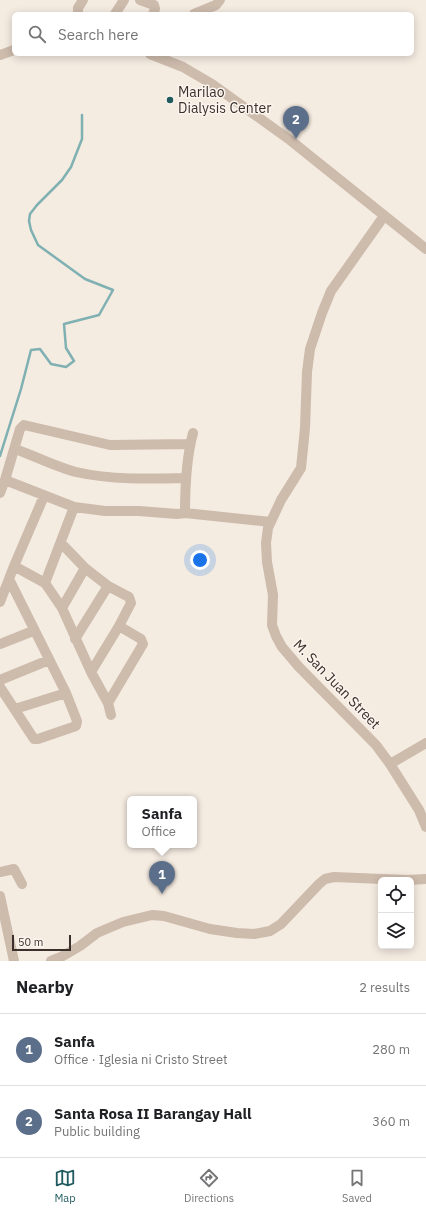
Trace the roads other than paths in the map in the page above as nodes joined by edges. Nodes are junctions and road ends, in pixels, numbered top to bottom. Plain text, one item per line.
1 (83, 0) edge
2 (124, 0) edge
3 (140, 0) edge
4 (220, 0) edge
5 (78, 12) edge
6 (116, 12) edge
7 (154, 12) edge
8 (199, 12) edge
9 (12, 51) edge
10 (0, 55) edge
11 (155, 56) edge
12 (384, 216) junction
13 (426, 249) edge
14 (193, 433) dead end
15 (190, 444) junction
16 (15, 449) junction
17 (185, 478) junction
18 (2, 488) edge
19 (44, 496) junction
20 (74, 507) junction
21 (185, 513) junction
22 (271, 522) junction
23 (61, 543) junction
24 (14, 566) junction
25 (85, 568) junction
26 (8, 580) junction
27 (45, 582) junction
28 (108, 586) junction
29 (0, 602) edge
30 (62, 608) junction
31 (119, 626) junction
32 (33, 631) junction
33 (75, 639) junction
34 (0, 644) edge
35 (49, 660) junction
36 (91, 672) junction
37 (0, 680) edge
38 (0, 687) edge
39 (66, 693) junction
40 (108, 703) junction
41 (15, 710) junction
42 (111, 715) dead end
43 (426, 743) edge
44 (390, 764) junction
45 (426, 827) edge
46 (0, 872) edge
47 (426, 879) edge
48 (22, 884) dead end
49 (0, 896) edge
50 (14, 961) edge
51 (51, 961) edge

1 - 5 street
2 - 6 street
3 - 7 street
4 - 8 street
9 - 10 street
11 - 12 street
12 - 13 street
12 - 22 street, M. San Juan Street
14 - 15 street
15 - 16 street
15 - 17 street
16 - 17 street
16 - 18 street
17 - 21 street
18 - 19 street
19 - 20 street
19 - 24 street
20 - 21 street
20 - 23 street
21 - 22 street
22 - 44 street, M. San Juan Street
23 - 25 street
23 - 27 street
24 - 26 street
24 - 27 street
25 - 28 street
25 - 30 street
26 - 29 street
26 - 32 street
27 - 30 street
28 - 31 street
28 - 33 street
30 - 33 street
31 - 36 street
31 - 40 street
32 - 34 street
32 - 35 street
33 - 36 street
35 - 37 street
35 - 39 street
36 - 40 street
38 - 41 street
39 - 41 street
39 - 41 street
40 - 42 street
43 - 44 street
44 - 45 street, M. San Juan Street
46 - 48 street
47 - 51 street
49 - 50 street

